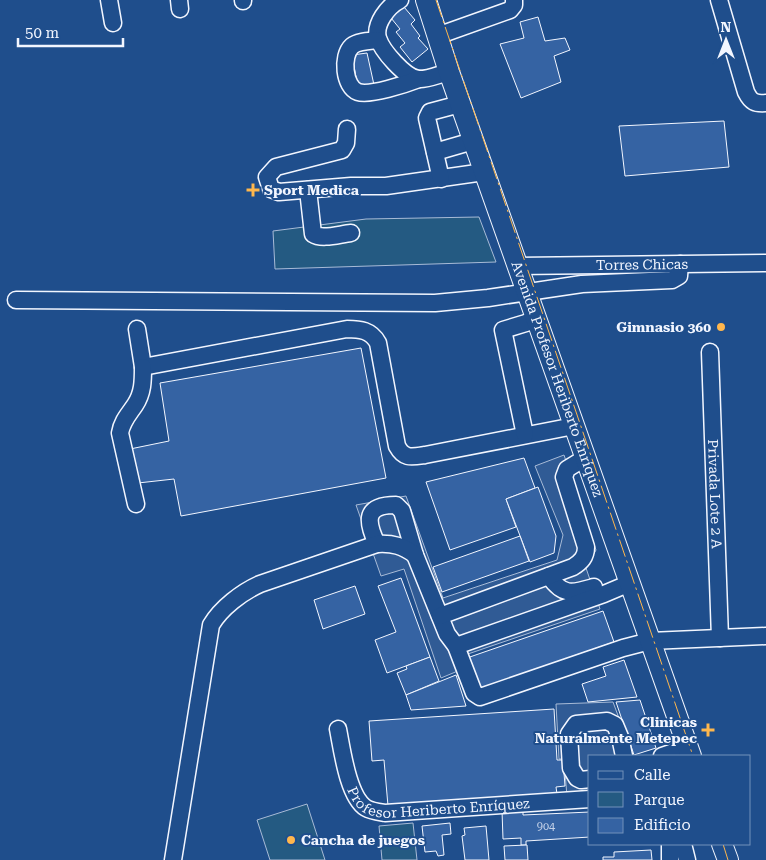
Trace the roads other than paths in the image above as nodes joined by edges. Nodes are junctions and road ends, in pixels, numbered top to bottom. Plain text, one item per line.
1 (109, 0) edge
2 (400, 0) edge
3 (426, 0) edge
4 (514, 0) edge
5 (719, 0) edge
6 (113, 23) dead end
7 (437, 36) junction
8 (378, 40) junction
9 (449, 72) junction
10 (419, 79) junction
11 (766, 103) edge
12 (460, 104) junction
13 (347, 129) dead end
14 (473, 141) junction
15 (435, 152) junction
16 (484, 172) junction
17 (441, 179) junction
18 (308, 190) junction
19 (351, 233) dead end
20 (766, 263) edge
21 (680, 264) junction
22 (517, 266) junction
23 (526, 291) junction
24 (16, 300) dead end
25 (536, 318) junction
26 (137, 329) dead end
27 (710, 352) dead end
28 (142, 367) junction
29 (574, 426) junction
30 (525, 435) junction
31 (586, 458) junction
32 (136, 504) dead end
33 (377, 544) junction
34 (415, 556) junction
35 (549, 576) junction
36 (628, 579) junction
37 (440, 616) junction
38 (766, 636) edge
39 (720, 638) junction
40 (650, 641) junction
41 (456, 646) junction
42 (338, 729) dead end
43 (689, 752) edge
44 (624, 755) edge
45 (669, 755) edge
46 (588, 779) edge
47 (588, 799) edge
48 (670, 845) edge
49 (683, 845) edge
50 (722, 845) edge
51 (173, 860) edge
52 (670, 860) edge
53 (687, 860) edge
54 (728, 860) edge

1 - 6 street
2 - 8 street
3 - 7 main road, Avenida Profesor Heriberto Enríquez
4 - 7 street
5 - 11 street
7 - 9 main road, Avenida Profesor Heriberto Enríquez
8 - 10 street
8 - 10 street
9 - 10 street
9 - 12 main road, Avenida Profesor Heriberto Enríquez
12 - 14 main road, Avenida Profesor Heriberto Enríquez
12 - 15 street
13 - 18 street
14 - 15 street
14 - 16 main road, Avenida Profesor Heriberto Enríquez
15 - 17 street
16 - 17 street
16 - 22 main road, Avenida Profesor Heriberto Enríquez
17 - 18 street
18 - 19 street
20 - 21 street, Torres Chicas
21 - 22 street, Torres Chicas
21 - 23 street
22 - 23 main road, Avenida Profesor Heriberto Enríquez
23 - 24 street
23 - 25 main road, Avenida Profesor Heriberto Enríquez
25 - 29 main road, Avenida Profesor Heriberto Enríquez
25 - 30 street
26 - 28 street
27 - 39 street, Privada Lote 2 A
28 - 30 street
28 - 32 street
29 - 30 street
29 - 31 main road, Avenida Profesor Heriberto Enríquez
31 - 35 street
31 - 36 main road, Avenida Profesor Heriberto Enríquez
33 - 34 street
33 - 34 street
33 - 51 street
34 - 37 street
35 - 36 street
35 - 37 street
36 - 40 main road, Avenida Profesor Heriberto Enríquez
36 - 41 street
37 - 41 street
38 - 39 street
39 - 40 street
40 - 41 street
40 - 43 main road, Avenida Profesor Heriberto Enríquez
42 - 47 street, Profesor Heriberto Enríquez
43 - 45 street
44 - 46 street
48 - 52 street
49 - 53 street
50 - 54 main road

